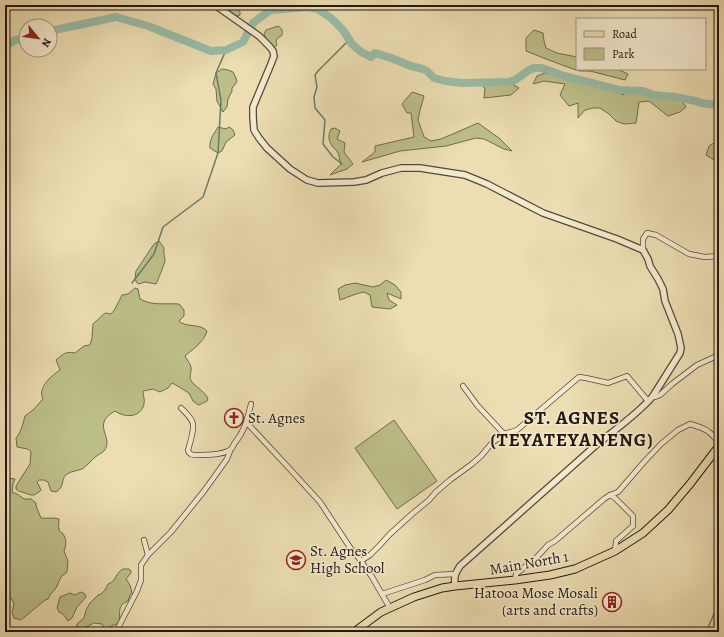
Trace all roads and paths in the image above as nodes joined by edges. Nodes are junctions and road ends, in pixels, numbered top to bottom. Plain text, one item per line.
1 (215, 5) edge
2 (643, 250) junction
3 (719, 256) edge
4 (719, 355) edge
5 (463, 386) dead end
6 (653, 396) junction
7 (648, 401) junction
8 (251, 404) dead end
9 (181, 408) dead end
10 (247, 423) junction
11 (504, 434) junction
12 (719, 442) edge
13 (719, 446) edge
14 (230, 450) junction
15 (610, 495) junction
16 (144, 540) dead end
17 (615, 551) junction
18 (148, 555) junction
19 (361, 562) junction
20 (455, 574) junction
21 (515, 580) junction
22 (455, 586) junction
23 (382, 594) junction
24 (390, 608) junction
25 (116, 632) edge
26 (354, 632) edge

1 - 2 street
2 - 3 street
2 - 6 street
4 - 6 street
5 - 11 street
6 - 7 street
7 - 11 street
7 - 20 street
8 - 10 street
9 - 14 street
10 - 14 street
10 - 19 street
11 - 19 street
12 - 15 street
13 - 17 main road, Main North 1
14 - 18 street
15 - 17 street
15 - 21 street
16 - 18 street
17 - 21 main road, Main North 1
18 - 25 street
19 - 23 street
20 - 22 street
20 - 23 street
21 - 22 main road, Main North 1
22 - 24 main road, Main North 1
23 - 24 street
24 - 26 main road, Main North 1

